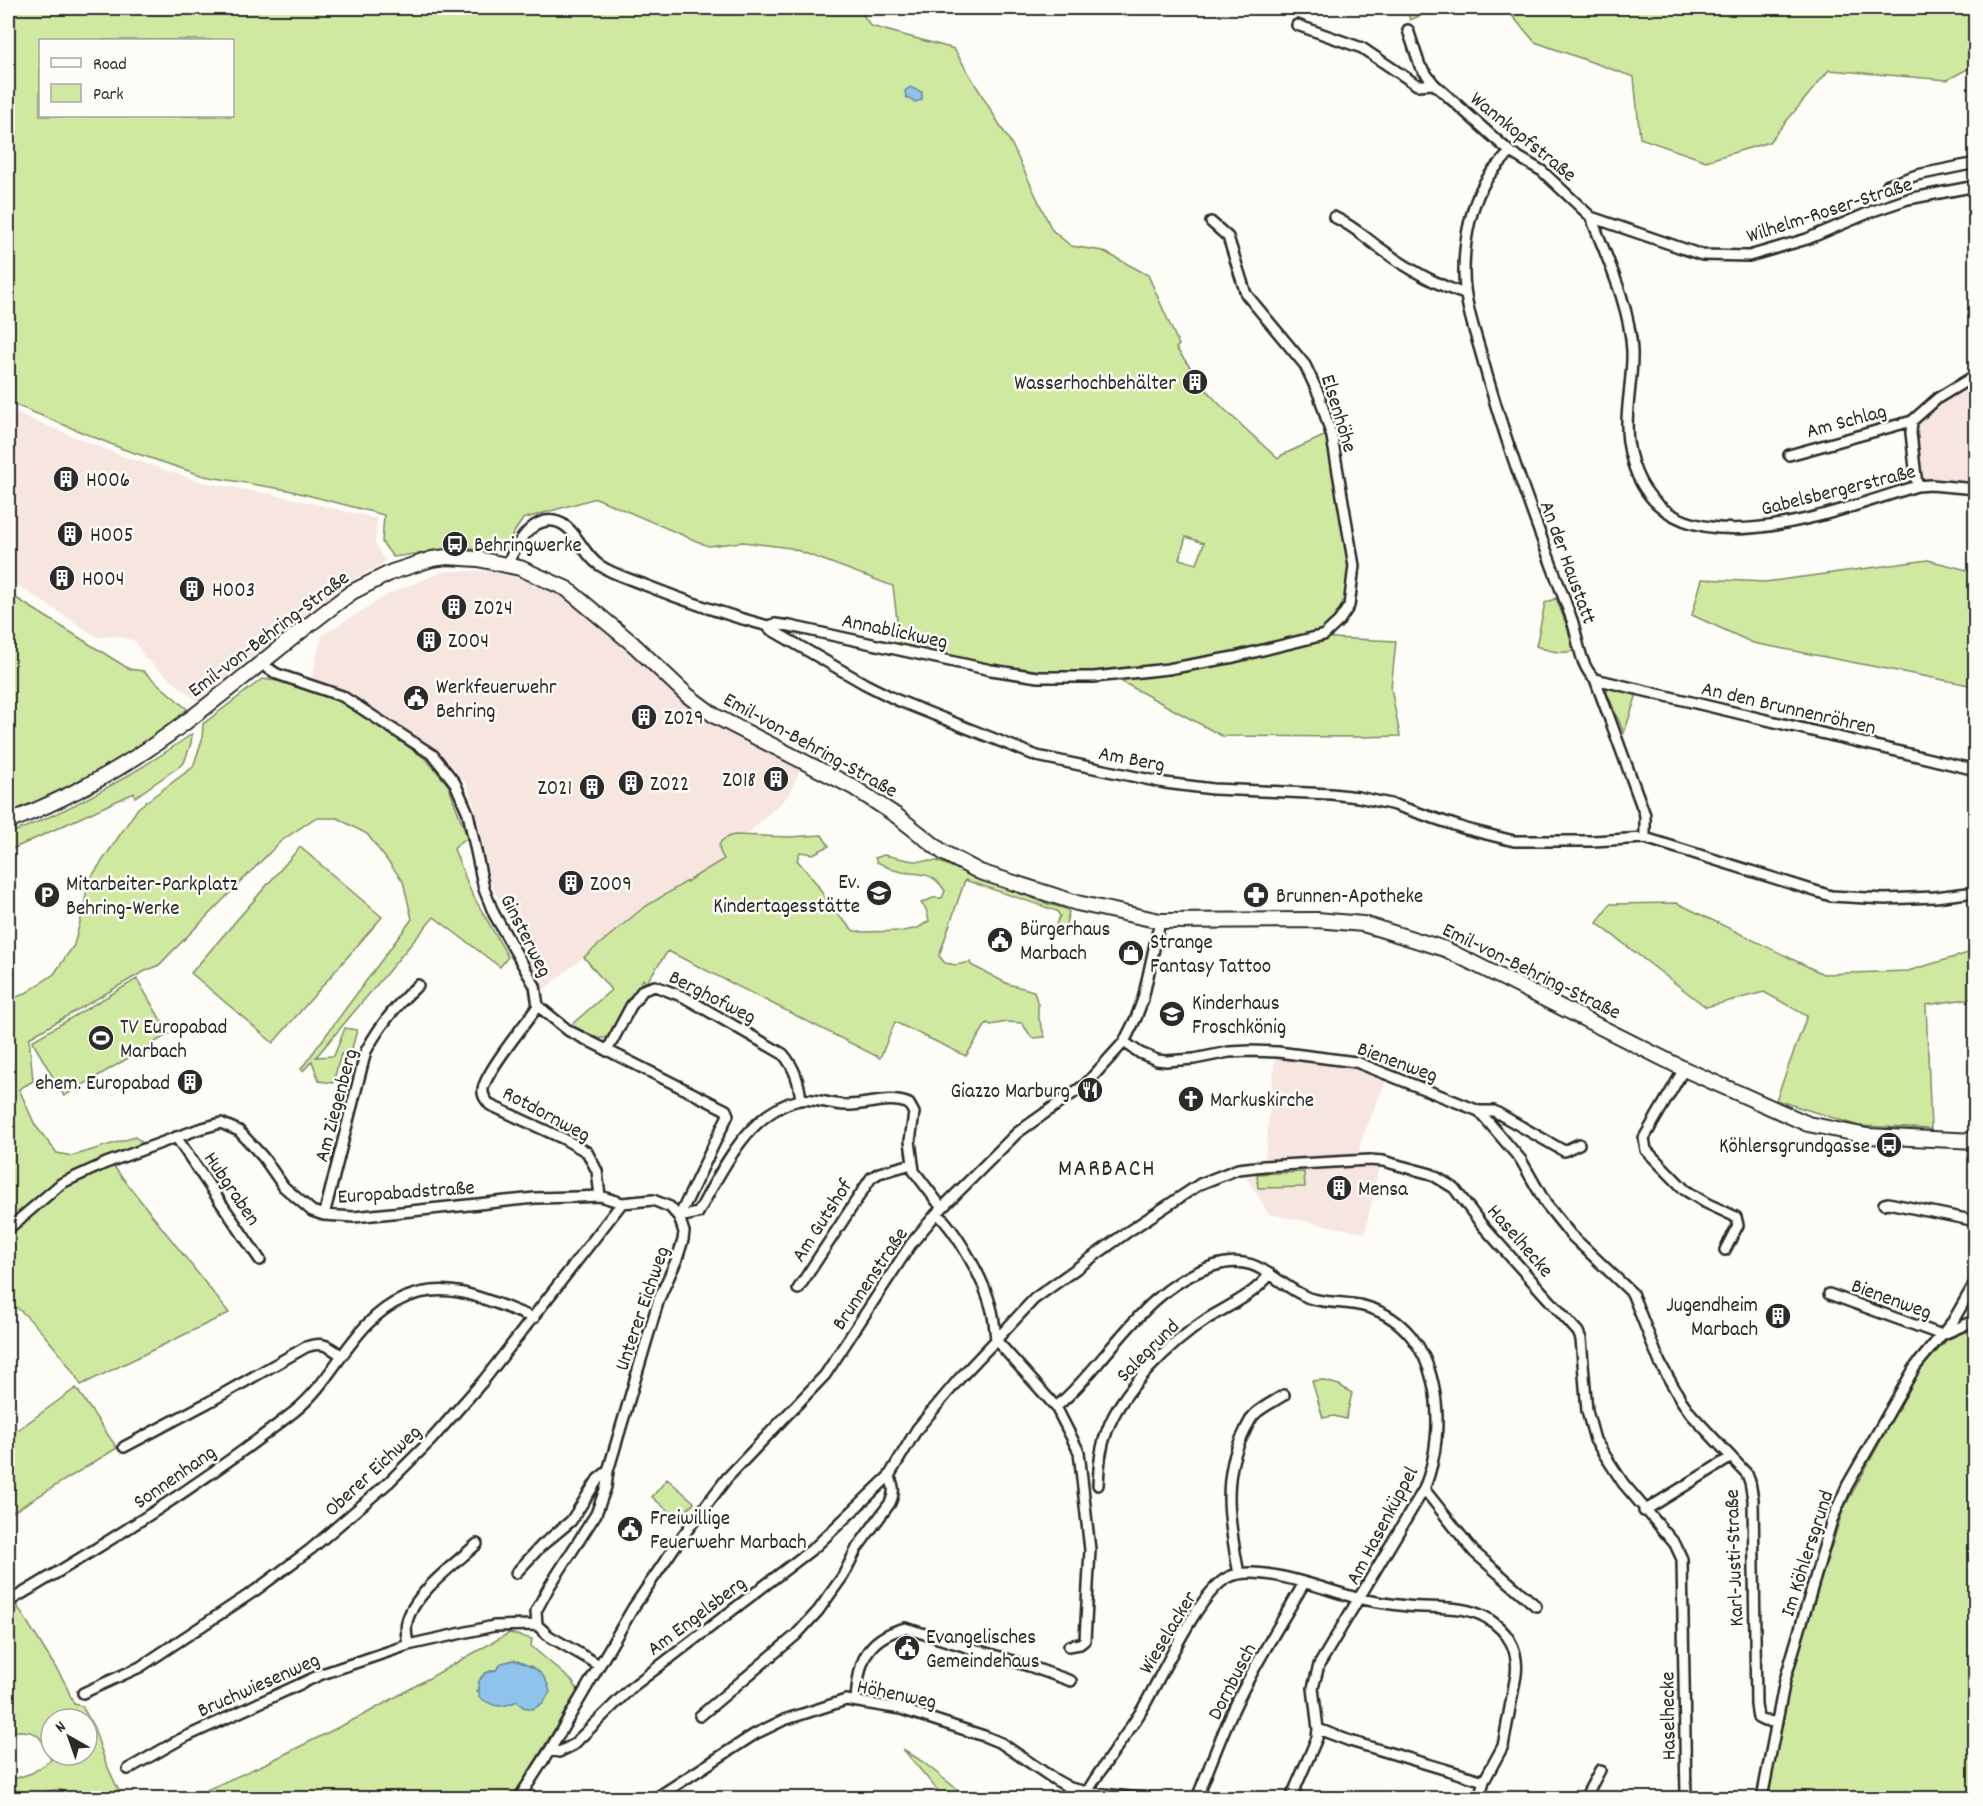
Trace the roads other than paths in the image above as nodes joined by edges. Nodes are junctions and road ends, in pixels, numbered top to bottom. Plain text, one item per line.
1 (1297, 25) dead end
2 (1408, 30) dead end
3 (1434, 84) junction
4 (1510, 153) junction
5 (1976, 163) edge
6 (1888, 185) dead end
7 (1976, 186) edge
8 (1334, 217) dead end
9 (1591, 217) junction
10 (1211, 222) dead end
11 (1465, 294) junction
12 (1976, 375) edge
13 (1912, 421) junction
14 (1789, 454) dead end
15 (1917, 486) junction
16 (1976, 489) edge
17 (507, 565) junction
18 (768, 626) junction
19 (1324, 634) joint
20 (260, 663) junction
21 (1595, 679) junction
22 (1976, 770) edge
23 (8, 822) edge
24 (1645, 838) junction
25 (1976, 892) edge
26 (1160, 921) junction
27 (418, 985) dead end
28 (538, 1006) junction
29 (1124, 1042) junction
30 (607, 1051) junction
31 (1684, 1069) junction
32 (801, 1100) junction
33 (1479, 1110) junction
34 (176, 1137) junction
35 (1976, 1141) edge
36 (1579, 1144) dead end
37 (912, 1164) junction
38 (600, 1196) junction
39 (622, 1203) junction
40 (1884, 1204) dead end
41 (939, 1211) junction
42 (324, 1215) junction
43 (679, 1217) junction
44 (1976, 1221) edge
45 (8, 1229) edge
46 (1725, 1250) dead end
47 (260, 1260) dead end
48 (1270, 1274) junction
49 (1976, 1281) edge
50 (798, 1289) dead end
51 (1829, 1294) dead end
52 (534, 1318) junction
53 (1976, 1320) edge
54 (1942, 1335) junction
55 (996, 1340) junction
56 (342, 1356) junction
57 (1284, 1395) dead end
58 (1056, 1407) junction
59 (124, 1447) dead end
60 (1730, 1458) junction
61 (608, 1471) junction
62 (889, 1476) junction
63 (1098, 1485) dead end
64 (1424, 1490) junction
65 (1644, 1511) junction
66 (477, 1544) dead end
67 (516, 1573) dead end
68 (1239, 1574) junction
69 (1304, 1583) junction
70 (1359, 1598) junction
71 (8, 1602) edge
72 (1536, 1606) dead end
73 (537, 1625) junction
74 (408, 1645) junction
75 (1069, 1646) dead end
76 (599, 1665) junction
77 (1071, 1681) dead end
78 (83, 1693) dead end
79 (856, 1700) junction
80 (700, 1716) dead end
81 (1776, 1722) junction
82 (1318, 1729) junction
83 (550, 1750) junction
84 (128, 1769) dead end
85 (1600, 1770) dead end
86 (1484, 1782) junction
87 (1087, 1792) junction
88 (519, 1798) edge
89 (656, 1798) edge
90 (1138, 1798) edge
91 (1197, 1798) edge
92 (1291, 1798) edge
93 (1479, 1798) edge
94 (1585, 1798) edge
95 (1686, 1798) edge
96 (1762, 1798) edge

1 - 3 street, Wannkopfstraße
2 - 3 street, Wannkopfstraße
3 - 4 street, Wannkopfstraße
4 - 9 street, Wannkopfstraße
4 - 11 street, An der Haustatt
5 - 6 street, Wilhelm-Roser-Straße
7 - 9 street, Wilhelm-Roser-Straße
8 - 11 street
9 - 15 street, Gabelsbergerstraße
10 - 19 street, Elsenhöhe
11 - 21 street, An der Haustatt
12 - 13 street, Am Schlag
13 - 14 street, Am Schlag
13 - 15 street, Am Schlag
15 - 16 street, Gabelsbergerstraße
17 - 18 street, Annablickweg
17 - 20 main road, Emil-von-Behring-Straße
17 - 26 main road, Emil-von-Behring-Straße
18 - 19 street, Annablickweg
18 - 24 street, Am Berg
20 - 23 main road, Emil-von-Behring-Straße
20 - 28 street, Ginsterweg
21 - 22 street, An den Brunnenröhren
21 - 24 street, An der Haustatt
24 - 25 street
26 - 29 street, Brunnenstraße
26 - 31 main road, Emil-von-Behring-Straße
27 - 42 street, Am Ziegenberg
28 - 30 street, Ginsterweg
28 - 38 street, Rotdornweg
29 - 33 street, Bienenweg
29 - 41 street, Brunnenstraße
30 - 32 street, Berghofweg
30 - 43 street, Ginsterweg
31 - 35 main road, Emil-von-Behring-Straße
31 - 46 street
32 - 37 street
32 - 43 street
33 - 36 street, Bienenweg
33 - 60 street, Karl-Justi-Straße
34 - 42 street, Europabadstraße
34 - 45 street, Europabadstraße
34 - 47 street, Hubgraben
37 - 41 street
37 - 50 street, Am Gutshof
38 - 39 street, Europabadstraße
38 - 42 street, Europabadstraße
39 - 43 street
39 - 52 street, Oberer Eichweg
40 - 44 street
41 - 55 street
41 - 76 street, Brunnenstraße
43 - 61 street, Unterer Eichweg
48 - 58 street, Am Hasenküppel
48 - 63 street, Salegrund
48 - 64 street, Am Hasenküppel
49 - 54 street, Im Köhlersgrund
51 - 54 street, Bienenweg
52 - 56 street, Sonnenhang
52 - 78 street, Oberer Eichweg
53 - 54 street
54 - 81 street, Im Köhlersgrund
55 - 58 street
55 - 62 street, Am Engelsberg
55 - 65 street, Haselhecke
56 - 59 street, Sonnenhang
56 - 71 street, Sonnenhang
57 - 68 street
58 - 75 street
60 - 65 street
60 - 81 street, Karl-Justi-Straße
61 - 67 street, Unterer Eichweg
61 - 73 street, Unterer Eichweg
62 - 80 street
62 - 83 street, Am Engelsberg
64 - 70 street, Am Hasenküppel
64 - 72 street
65 - 95 street, Haselhecke
66 - 74 street
68 - 69 street
68 - 87 street, Wieselacker
69 - 70 street
69 - 91 street, Dornbusch
70 - 82 street
70 - 86 street, Am Hasenküppel
73 - 74 street, Bruchwiesenweg
73 - 76 street
74 - 84 street, Bruchwiesenweg
76 - 83 street
77 - 79 street
79 - 87 street, Höhenweg
79 - 89 street, Höhenweg
81 - 96 street, Im Köhlersgrund
82 - 86 street
82 - 92 street
83 - 88 street
85 - 94 street
86 - 93 street, Am Hasenküppel
87 - 90 street, Höhenweg

